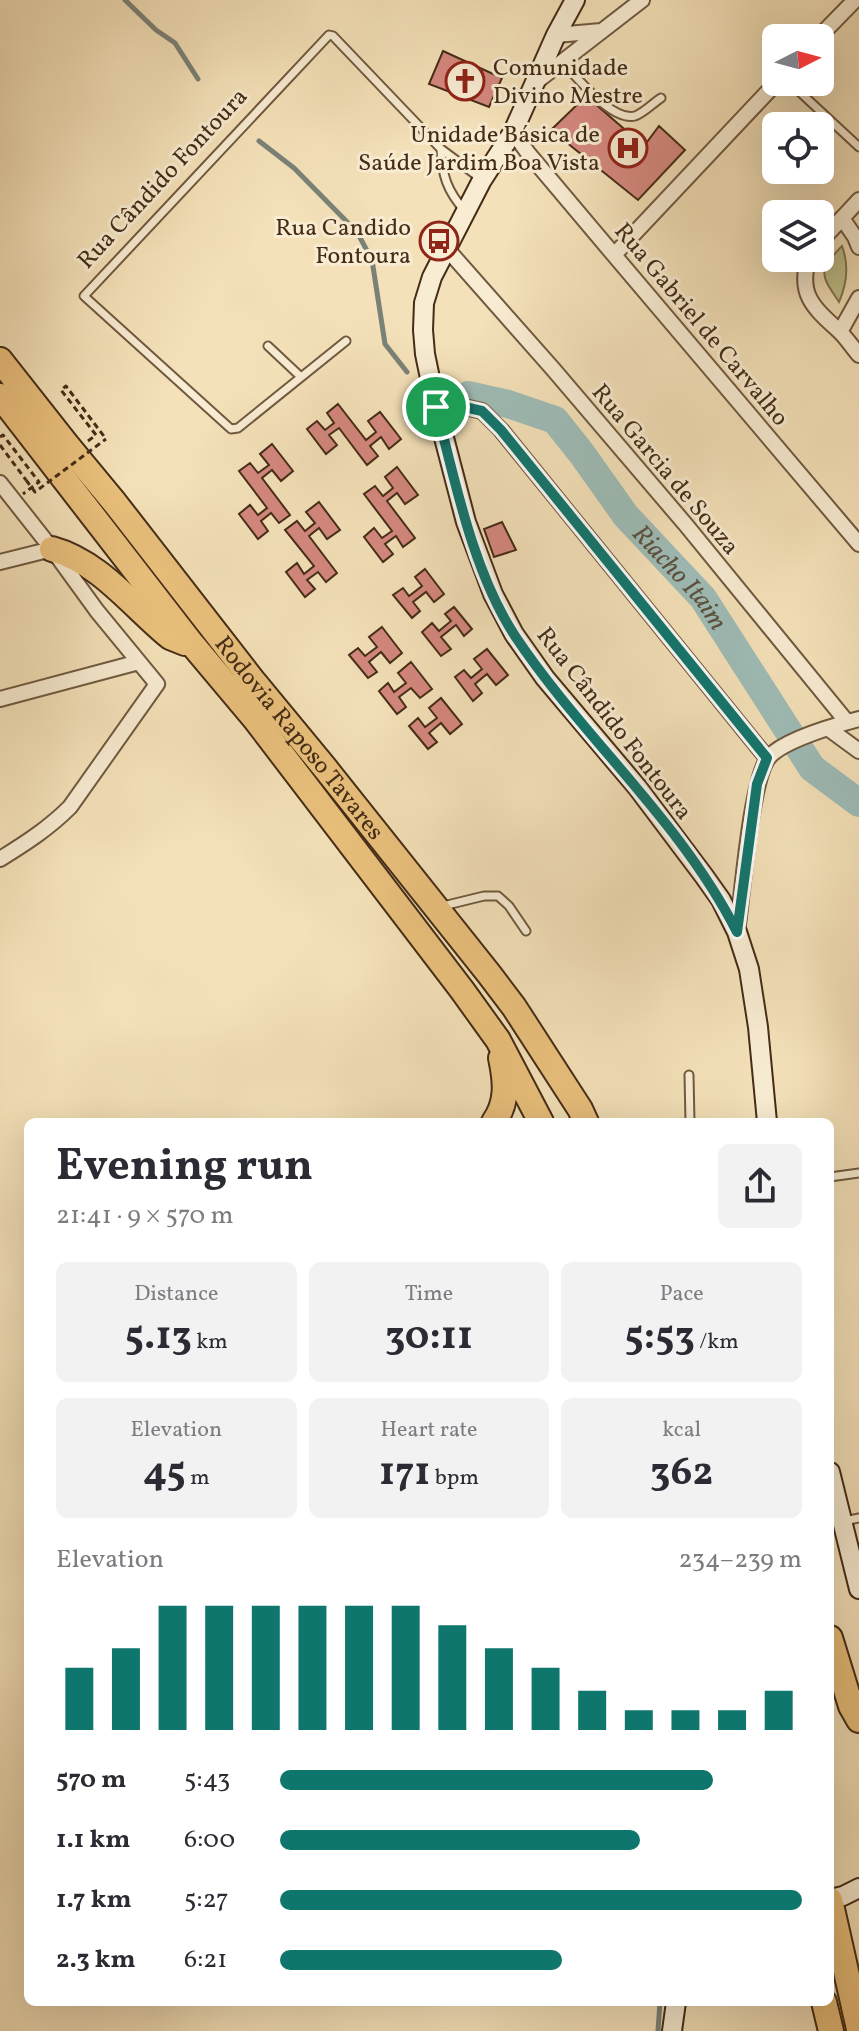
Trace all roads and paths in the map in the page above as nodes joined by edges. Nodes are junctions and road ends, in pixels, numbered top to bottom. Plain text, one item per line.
1 (575, 0) edge
2 (642, 0) edge
3 (855, 0) edge
4 (832, 24) edge
5 (601, 31) junction
6 (556, 35) junction
7 (562, 62) junction
8 (536, 83) junction
9 (764, 96) edge
10 (804, 96) edge
11 (661, 98) dead end
12 (513, 132) junction
13 (859, 147) edge
14 (441, 149) junction
15 (482, 180) junction
16 (859, 200) edge
17 (465, 211) junction
18 (842, 218) junction
19 (834, 227) edge
20 (859, 247) edge
21 (447, 249) junction
22 (614, 255) junction
23 (804, 272) edge
24 (859, 298) edge
25 (840, 332) junction
26 (346, 341) dead end
27 (268, 346) dead end
28 (859, 355) edge
29 (0, 360) edge
30 (301, 377) junction
31 (0, 396) edge
32 (436, 407) junction
33 (0, 437) edge
34 (0, 445) edge
35 (72, 452) junction
36 (39, 482) dead end
37 (0, 483) edge
38 (856, 534) edge
39 (52, 549) junction
40 (0, 562) edge
41 (192, 644) junction
42 (139, 662) junction
43 (0, 699) edge
44 (853, 721) edge
45 (829, 729) junction
46 (859, 751) edge
47 (767, 758) junction
48 (0, 859) edge
49 (436, 907) junction
50 (526, 931) dead end
51 (737, 932) junction
52 (498, 1040) junction
53 (689, 1075) dead end
54 (497, 1118) edge
55 (539, 1118) edge
56 (586, 1118) edge
57 (690, 1118) edge
58 (767, 1118) edge
59 (859, 1173) edge
60 (834, 1176) edge
61 (834, 1482) edge
62 (850, 1520) edge
63 (859, 1589) edge
64 (834, 1653) edge
65 (859, 1720) edge
66 (844, 1896) edge
67 (675, 2006) edge
68 (825, 2006) edge
69 (859, 2029) edge
70 (672, 2031) edge
71 (831, 2031) edge

1 - 6 main road, Rua Cândido Fontoura
2 - 5 street
3 - 4 street
5 - 6 street
5 - 7 street
6 - 8 main road, Rua Cândido Fontoura
7 - 8 street
7 - 11 lane
8 - 12 main road, Rua Cândido Fontoura
9 - 22 street
10 - 13 lane
12 - 15 main road, Rua Cândido Fontoura
12 - 22 street, Rua Gabriel de Carvalho
14 - 15 lane
14 - 17 lane
14 - 30 lane, Rua Cândido Fontoura
15 - 17 main road, Rua Cândido Fontoura
16 - 18 street
17 - 21 main road, Rua Cândido Fontoura
18 - 19 street
18 - 20 street
21 - 32 main road, Rua Cândido Fontoura
21 - 44 street, Rua Garcia de Souza
22 - 38 street, Rua Gabriel de Carvalho
23 - 25 street
24 - 25 street
25 - 28 street
26 - 30 lane
27 - 30 lane
29 - 35 highway, Rodovia Raposo Tavares
31 - 41 highway, Rodovia Raposo Tavares
32 - 47 street
32 - 51 main road, Rua Cândido Fontoura
33 - 36 path
34 - 35 path, bridge
35 - 49 highway, Rodovia Raposo Tavares
37 - 39 street
39 - 40 street
39 - 41 highway
39 - 42 street
41 - 52 highway, Rodovia Raposo Tavares
42 - 43 street
42 - 48 street
44 - 45 street
45 - 46 street
45 - 47 street
47 - 51 street
49 - 50 lane
49 - 56 highway, Rodovia Raposo Tavares
51 - 58 main road, Rua Cândido Fontoura
52 - 54 highway
52 - 55 highway, Rodovia Raposo Tavares
53 - 57 lane
59 - 60 lane
61 - 62 main road
62 - 63 main road
64 - 65 highway
66 - 69 highway
67 - 70 main road
68 - 71 highway

